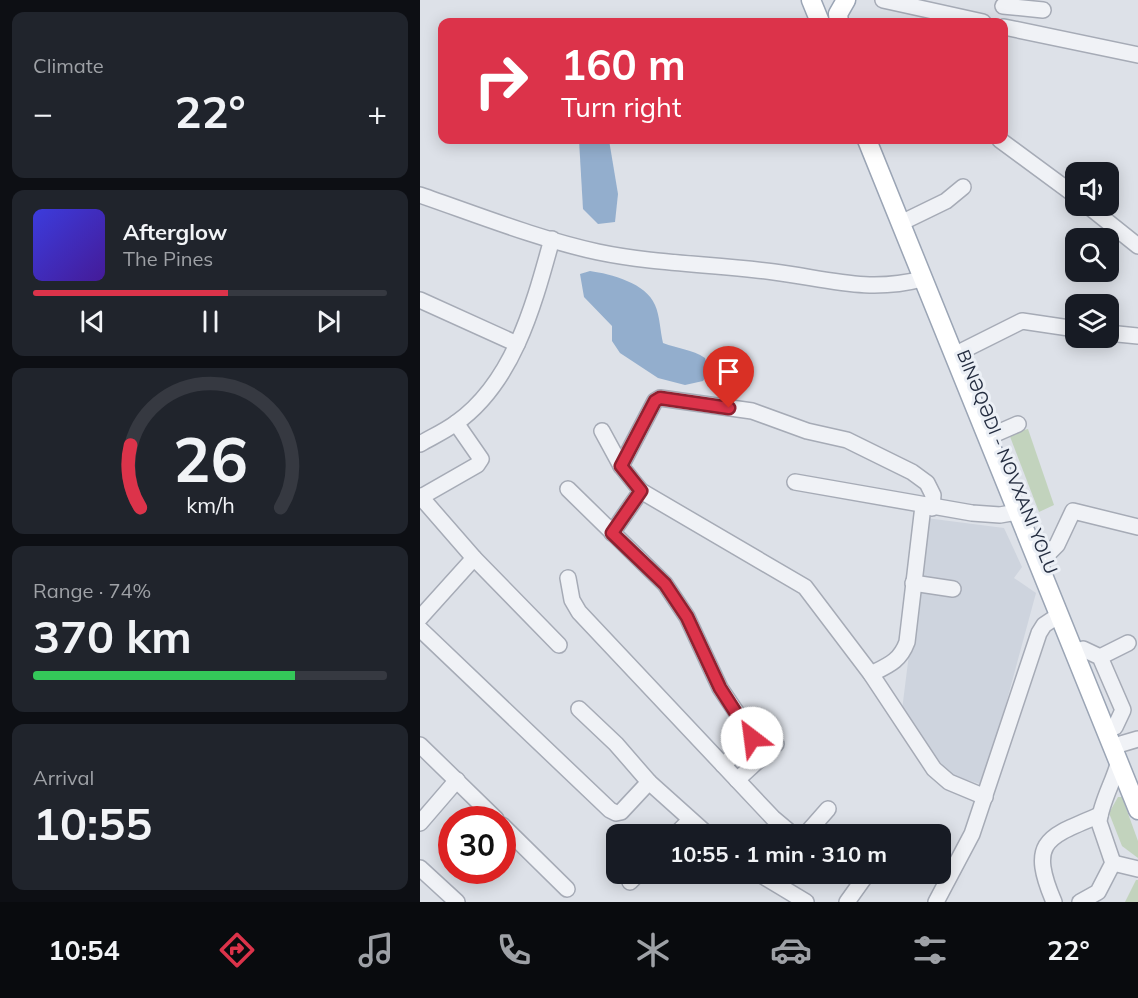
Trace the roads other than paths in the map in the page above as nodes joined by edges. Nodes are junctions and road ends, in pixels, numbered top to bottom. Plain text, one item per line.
1 (812, 0) edge
2 (821, 0) edge
3 (846, 0) edge
4 (884, 0) edge
5 (1003, 3) edge
6 (1043, 10) dead end
7 (819, 18) edge
8 (828, 18) edge
9 (838, 18) edge
10 (964, 18) edge
11 (1001, 18) edge
12 (1008, 28) edge
13 (1138, 55) edge
14 (869, 144) edge
15 (879, 144) edge
16 (1005, 144) edge
17 (963, 187) dead end
18 (1065, 188) edge
19 (420, 195) edge
20 (1100, 216) edge
21 (909, 219) junction
22 (552, 239) junction
23 (1138, 246) edge
24 (922, 279) junction
25 (420, 300) edge
26 (1065, 327) edge
27 (1119, 334) edge
28 (1138, 336) edge
29 (517, 344) junction
30 (962, 351) junction
31 (456, 423) junction
32 (1018, 424) dead end
33 (602, 431) dead end
34 (995, 434) junction
35 (420, 444) edge
36 (621, 466) junction
37 (795, 482) dead end
38 (568, 489) dead end
39 (641, 491) junction
40 (420, 497) edge
41 (928, 507) junction
42 (1017, 512) junction
43 (1138, 527) edge
44 (612, 533) junction
45 (1045, 557) junction
46 (474, 558) junction
47 (568, 578) dead end
48 (913, 583) junction
49 (952, 589) dead end
50 (1059, 615) junction
51 (420, 618) edge
52 (420, 629) edge
53 (1128, 643) dead end
54 (559, 645) dead end
55 (1083, 649) junction
56 (1100, 657) junction
57 (871, 674) junction
58 (579, 709) dead end
59 (1114, 727) junction
60 (776, 744) dead end
61 (420, 746) edge
62 (1126, 748) edge
63 (723, 765) junction
64 (457, 780) junction
65 (737, 780) junction
66 (649, 782) junction
67 (1138, 784) edge
68 (986, 797) junction
69 (483, 806) edge
70 (828, 809) dead end
71 (1138, 810) edge
72 (1100, 815) junction
73 (690, 820) junction
74 (420, 823) edge
75 (686, 824) edge
76 (695, 824) edge
77 (782, 824) edge
78 (815, 824) edge
79 (516, 839) edge
80 (1113, 863) junction
81 (420, 868) edge
82 (1138, 868) edge
83 (780, 884) edge
84 (860, 884) edge
85 (567, 889) dead end
86 (1101, 897) edge
87 (457, 902) edge
88 (806, 902) edge
89 (847, 902) edge
90 (936, 902) edge
91 (1054, 902) edge
92 (1080, 902) edge

1 - 7 main road
2 - 8 main road
3 - 9 main road
4 - 10 street
5 - 6 street
5 - 11 street
12 - 13 street
14 - 24 main road
15 - 21 main road
16 - 18 street
17 - 21 street
19 - 22 street
20 - 23 street
21 - 30 main road
22 - 24 street
22 - 29 street
24 - 42 main road
25 - 29 street
26 - 30 street
27 - 28 street
29 - 31 street
30 - 34 main road
31 - 35 street
31 - 40 street
32 - 34 street
33 - 36 street
34 - 45 main road
36 - 39 street
36 - 41 street
37 - 41 street
38 - 44 street
39 - 44 street
39 - 57 street
40 - 46 street
41 - 42 street
41 - 48 street
42 - 50 main road
43 - 45 street
44 - 63 street
45 - 55 main road
46 - 51 street
46 - 54 street
47 - 63 street
48 - 49 street
48 - 57 street
50 - 62 main road
50 - 68 street
52 - 66 street
53 - 56 street
55 - 56 street
55 - 59 main road
56 - 59 street
57 - 68 street
58 - 66 street
59 - 62 main road
60 - 65 street
61 - 64 street
62 - 67 main road
62 - 71 main road
62 - 72 street
63 - 65 street
64 - 69 street
64 - 74 street
65 - 77 street
66 - 73 street
68 - 90 street
70 - 78 street
72 - 80 street
72 - 91 street
73 - 75 street
73 - 76 street
79 - 85 street
80 - 82 street
80 - 86 street
81 - 87 street
83 - 88 street
84 - 89 street
86 - 92 street

